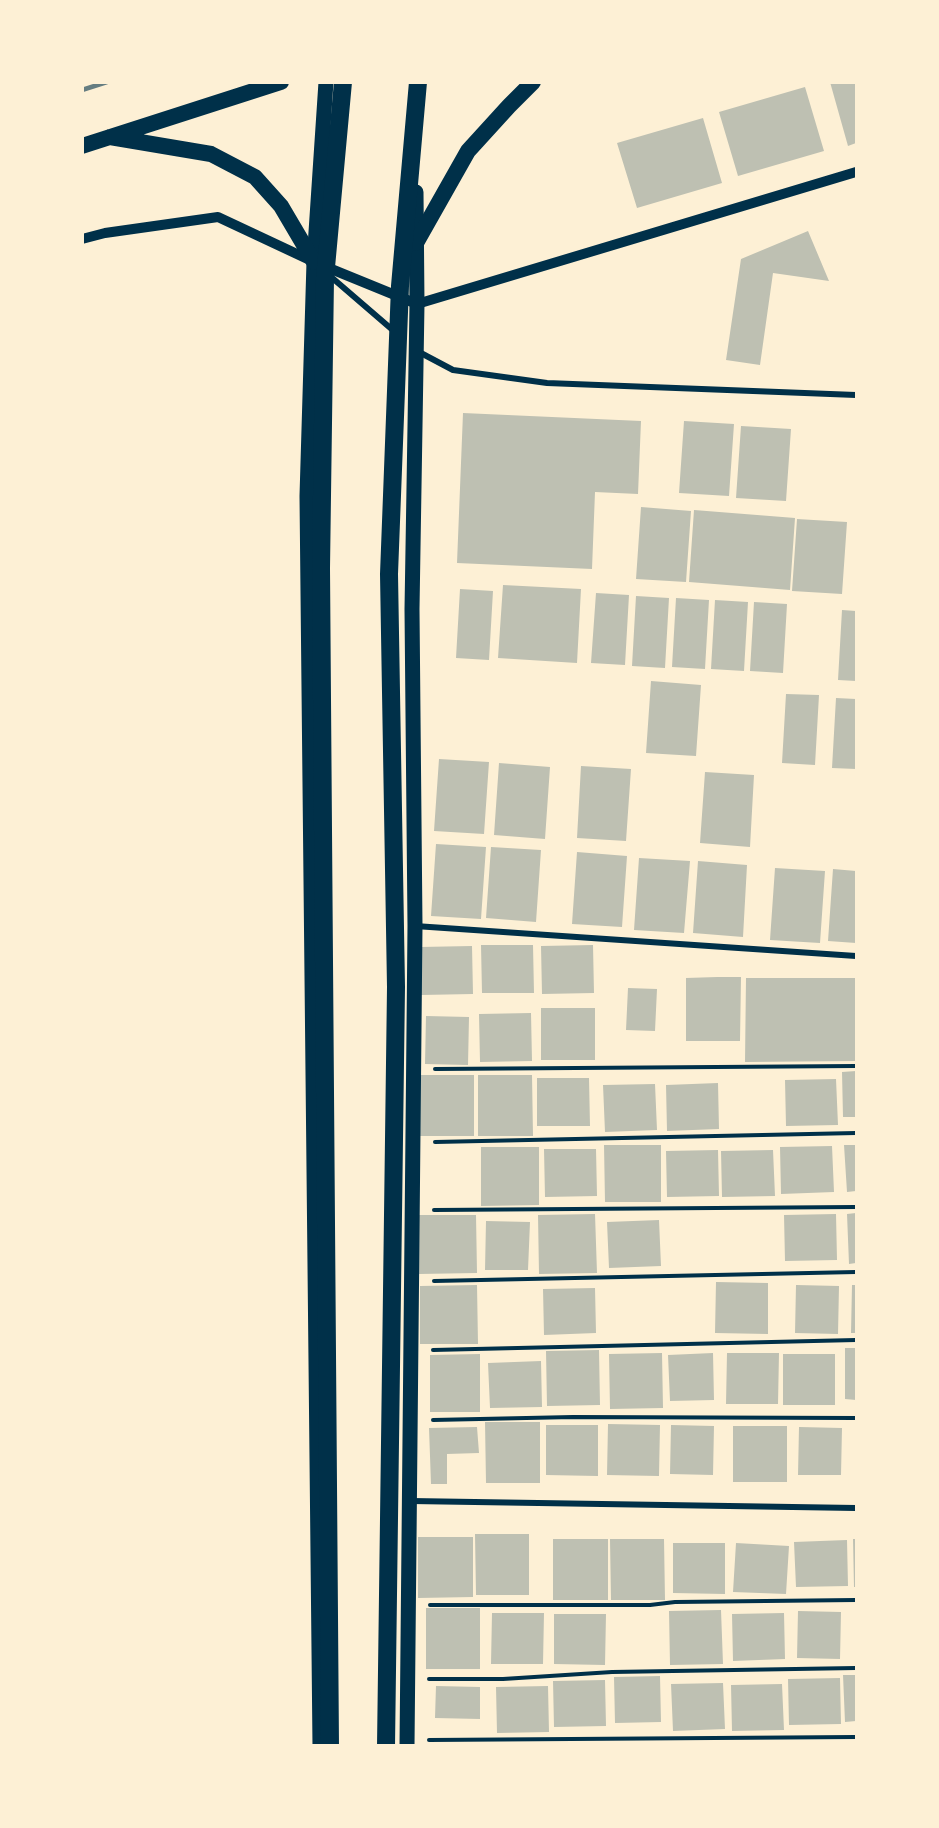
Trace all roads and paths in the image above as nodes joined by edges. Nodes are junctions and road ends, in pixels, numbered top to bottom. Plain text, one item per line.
1 (281, 82) edge
2 (326, 82) edge
3 (343, 82) edge
4 (416, 82) edge
5 (533, 82) edge
6 (110, 137) junction
7 (82, 146) edge
8 (856, 172) edge
9 (82, 239) edge
10 (416, 243) junction
11 (314, 262) junction
12 (417, 304) junction
13 (416, 350) junction
14 (856, 394) edge
15 (415, 926) junction
16 (856, 956) edge
17 (856, 1066) edge
18 (414, 1069) junction
19 (856, 1133) edge
20 (413, 1142) junction
21 (856, 1207) edge
22 (412, 1210) junction
23 (856, 1272) edge
24 (412, 1282) junction
25 (856, 1340) edge
26 (412, 1351) junction
27 (856, 1418) edge
28 (411, 1421) junction
29 (410, 1501) junction
30 (856, 1508) edge
31 (856, 1600) edge
32 (408, 1605) junction
33 (856, 1668) edge
34 (407, 1679) junction
35 (856, 1737) edge
36 (407, 1743) edge
37 (320, 1746) edge
38 (330, 1746) edge
39 (386, 1746) edge

1 - 6 highway
2 - 11 main road
3 - 38 highway
4 - 10 main road
4 - 39 highway
5 - 10 highway
6 - 7 highway
6 - 11 highway
8 - 12 street
9 - 11 street
10 - 12 main road
11 - 12 street
11 - 13 street
11 - 37 main road
12 - 13 main road
13 - 14 street
13 - 15 main road
15 - 16 street
15 - 18 main road
17 - 18 path
18 - 20 main road
19 - 20 path
20 - 22 main road
21 - 22 path
22 - 24 main road
23 - 24 path
24 - 26 main road
25 - 26 path
26 - 28 main road
27 - 28 path
28 - 29 main road
29 - 30 street
29 - 32 main road
31 - 32 path
32 - 34 main road
33 - 34 path
34 - 36 main road
35 - 36 path

